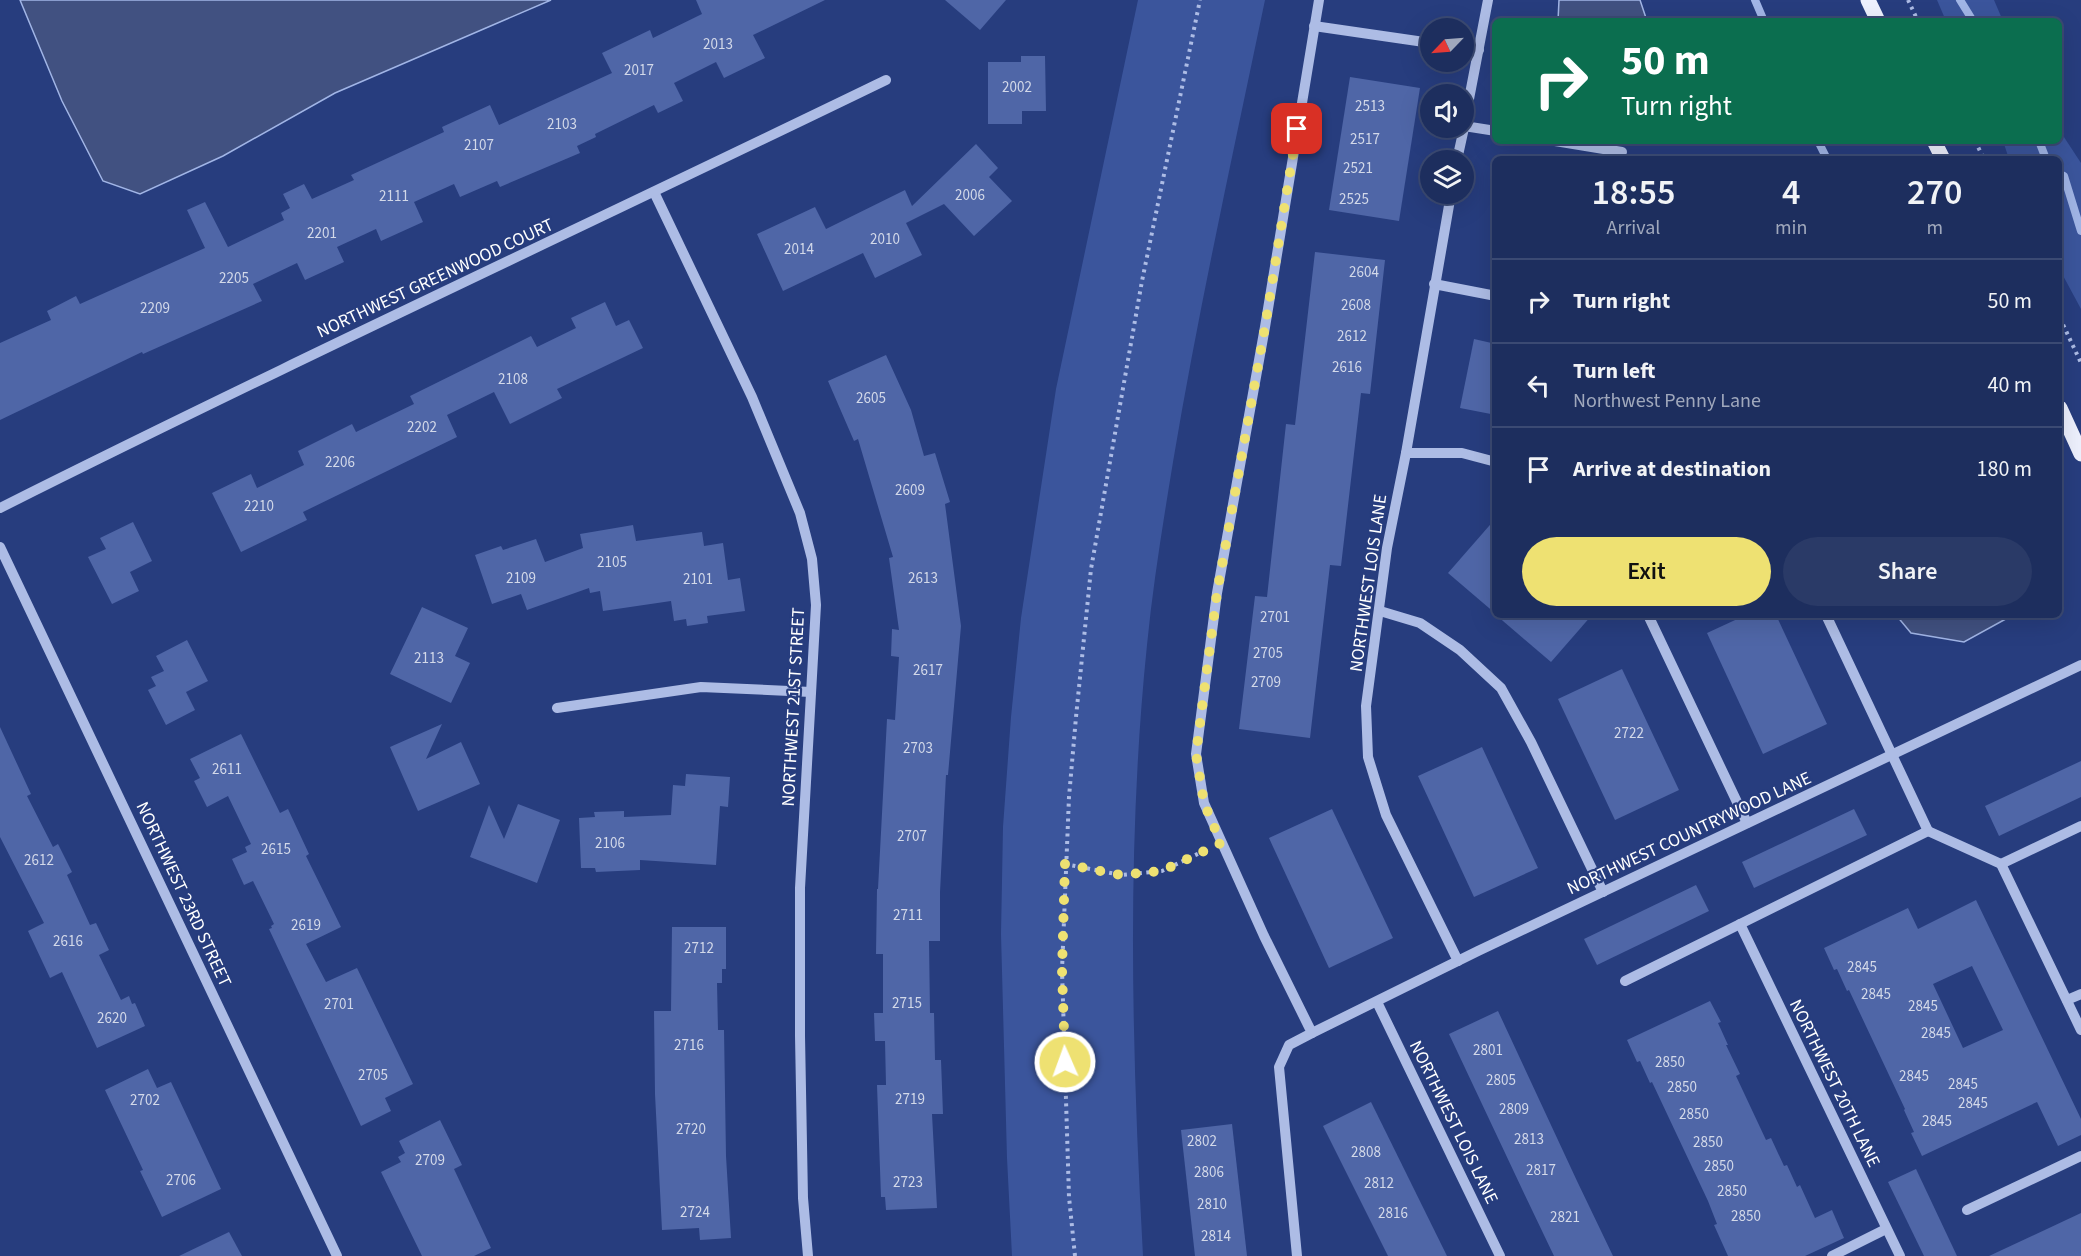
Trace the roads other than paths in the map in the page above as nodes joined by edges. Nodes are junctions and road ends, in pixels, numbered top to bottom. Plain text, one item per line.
1 (1319, 0) edge
2 (1488, 0) edge
3 (1868, 0) edge
4 (1877, 18) edge
5 (1314, 26) junction
6 (1420, 41) edge
7 (1474, 49) edge
8 (1479, 50) junction
9 (886, 80) dead end
10 (1472, 84) edge
11 (1474, 128) edge
12 (1492, 130) edge
13 (1573, 144) edge
14 (1622, 152) dead end
15 (654, 192) junction
16 (1449, 204) edge
17 (1434, 284) junction
18 (1492, 295) edge
19 (2062, 412) edge
20 (1406, 453) junction
21 (2081, 454) edge
22 (1492, 461) edge
23 (0, 508) edge
24 (0, 547) edge
25 (1380, 610) junction
26 (1649, 618) edge
27 (1827, 618) edge
28 (2081, 665) edge
29 (811, 692) junction
30 (557, 708) dead end
31 (1893, 754) junction
32 (1747, 823) junction
33 (2081, 826) edge
34 (1928, 831) junction
35 (2001, 864) junction
36 (1603, 892) junction
37 (1740, 924) junction
38 (1458, 961) junction
39 (1625, 981) dead end
40 (2081, 994) edge
41 (2067, 1000) junction
42 (1377, 1002) junction
43 (2081, 1030) edge
44 (1312, 1032) junction
45 (2081, 1156) edge
46 (1967, 1210) dead end
47 (1886, 1229) junction
48 (338, 1256) edge
49 (808, 1256) edge
50 (1297, 1256) edge
51 (1500, 1256) edge
52 (1832, 1256) edge
53 (1900, 1256) edge

1 - 5 street
2 - 8 street
3 - 4 main road
5 - 6 street
5 - 44 street
7 - 8 street
8 - 10 street
9 - 15 street, NORTHWEST GREENWOOD COURT
11 - 12 street
13 - 14 street
15 - 23 street, NORTHWEST GREENWOOD COURT
15 - 29 street, NORTHWEST 21ST STREET
16 - 17 street, NORTHWEST LOIS LANE
17 - 18 street
17 - 20 street, NORTHWEST LOIS LANE
19 - 21 main road
20 - 22 street
20 - 25 street, NORTHWEST LOIS LANE
24 - 48 street, NORTHWEST 23RD STREET
25 - 36 street
25 - 38 street, NORTHWEST LOIS LANE
26 - 32 street
27 - 31 street
28 - 31 street, NORTHWEST COUNTRYWOOD LANE
29 - 30 street
29 - 49 street, NORTHWEST 21ST STREET
31 - 32 street, NORTHWEST COUNTRYWOOD LANE
31 - 34 street
32 - 36 street, NORTHWEST COUNTRYWOOD LANE
33 - 35 street
34 - 35 street
34 - 37 street
35 - 41 street
36 - 38 street, NORTHWEST COUNTRYWOOD LANE
37 - 39 street
37 - 47 street, NORTHWEST 20TH LANE
38 - 42 street, NORTHWEST COUNTRYWOOD LANE
40 - 41 street
41 - 43 street
42 - 44 street, NORTHWEST COUNTRYWOOD LANE
42 - 51 street, NORTHWEST LOIS LANE
44 - 50 street, NORTHWEST COUNTRYWOOD LANE
45 - 46 street
47 - 52 street
47 - 53 street, NORTHWEST 20TH LANE

